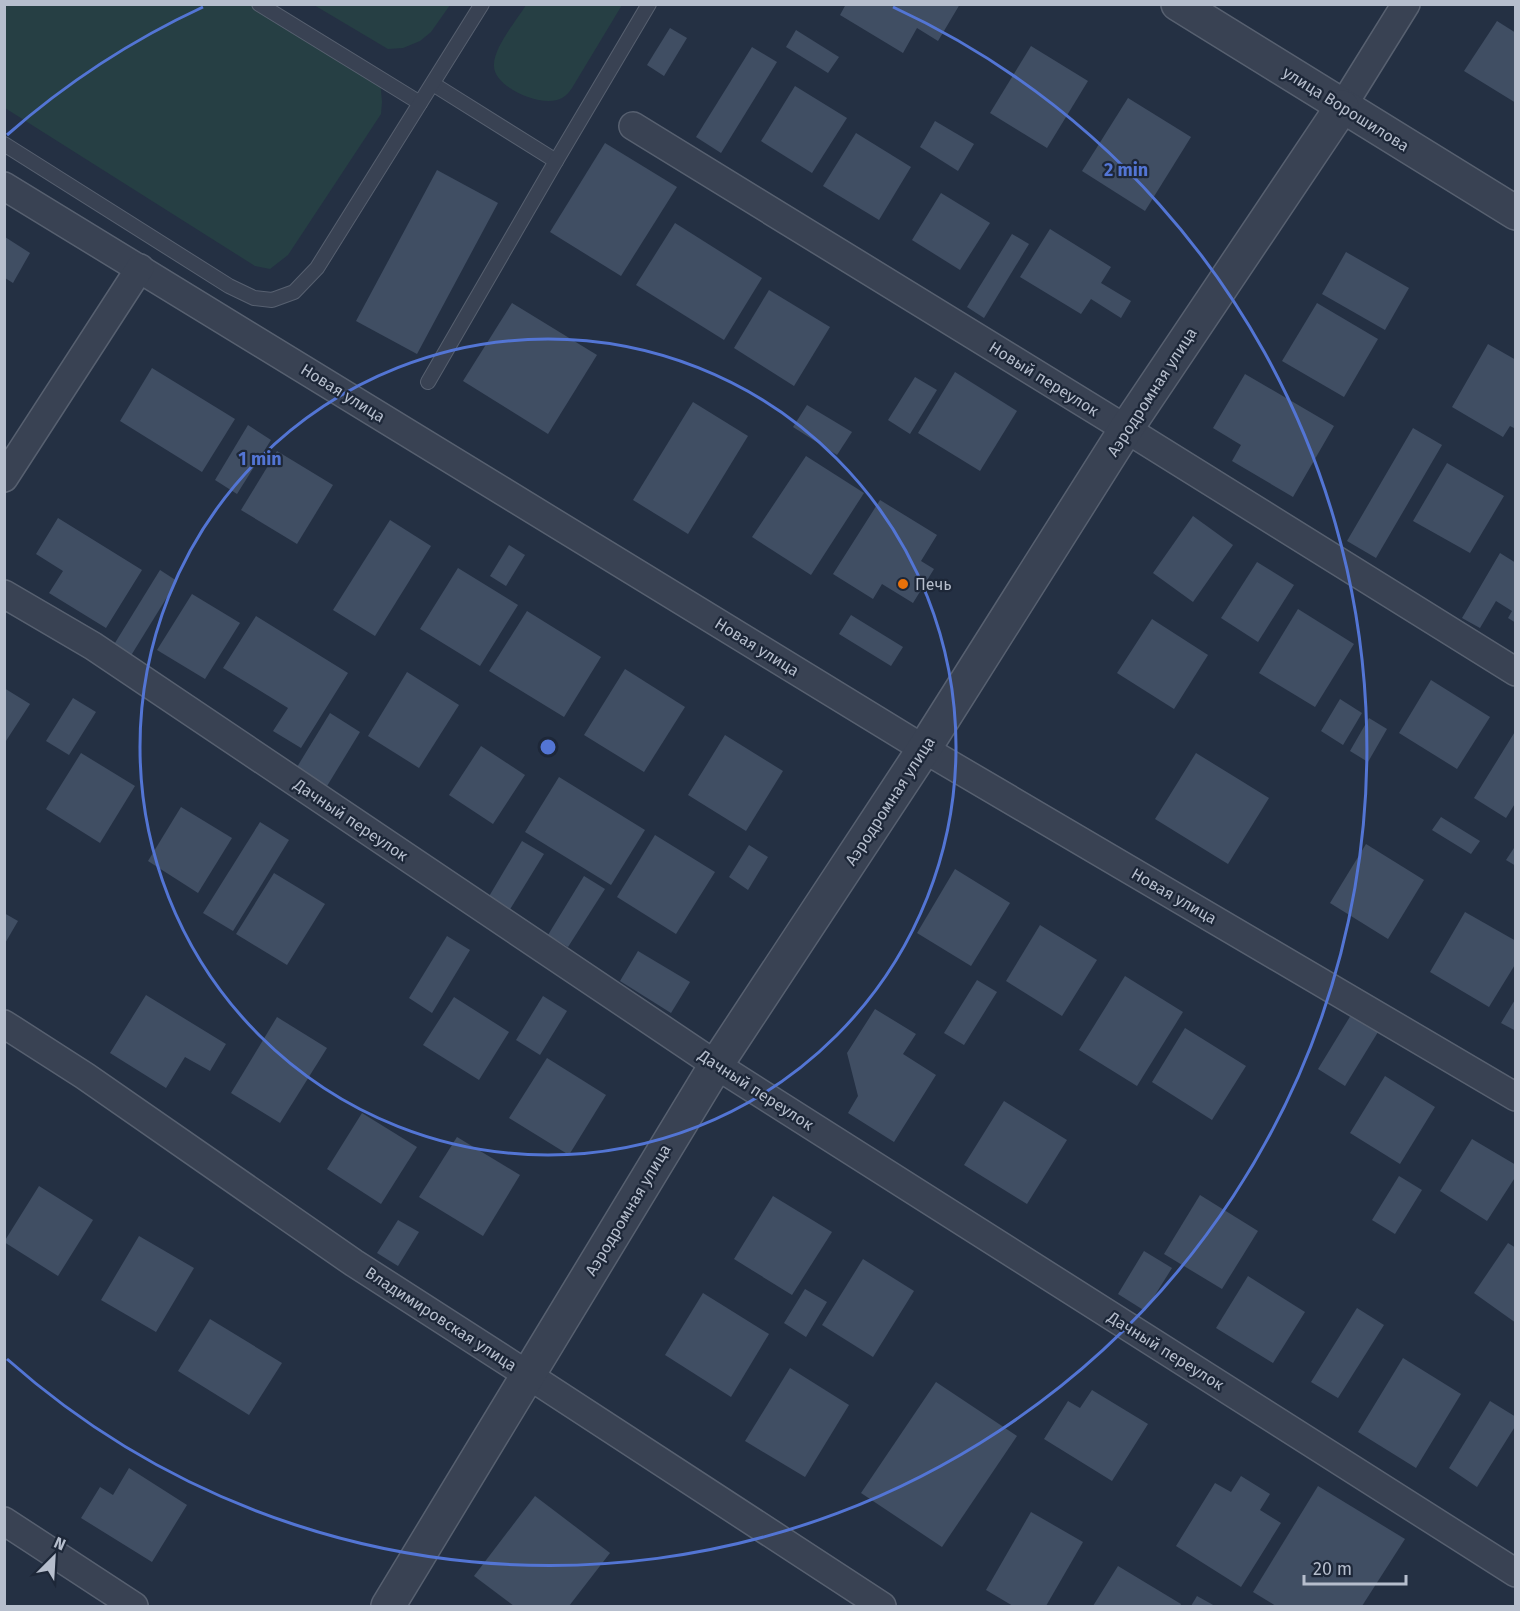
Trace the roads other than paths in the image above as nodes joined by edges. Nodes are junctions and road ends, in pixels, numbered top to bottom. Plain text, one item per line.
1 (259, 4) edge
2 (482, 4) edge
3 (649, 4) edge
4 (1178, 4) edge
5 (1406, 4) edge
6 (433, 84) junction
7 (420, 103) junction
8 (1342, 107) junction
9 (633, 126) dead end
10 (4, 144) edge
11 (556, 161) junction
12 (4, 186) edge
13 (1515, 213) edge
14 (140, 268) junction
15 (428, 382) dead end
16 (1126, 429) junction
17 (4, 478) edge
18 (4, 594) edge
19 (1515, 672) edge
20 (924, 749) junction
21 (4, 1024) edge
22 (716, 1065) junction
23 (1515, 1097) edge
24 (528, 1374) junction
25 (4, 1521) edge
26 (1515, 1573) edge
27 (134, 1606) edge
28 (388, 1606) edge
29 (882, 1606) edge

1 - 7 lane
2 - 6 lane
3 - 11 lane
4 - 8 street, улица Ворошилова
5 - 8 street, Аэродромная улица
6 - 7 lane
6 - 11 lane
7 - 10 lane
8 - 13 street, улица Ворошилова
8 - 16 street, Аэродромная улица
9 - 16 street, Новый переулок
11 - 15 lane
12 - 14 street, Новая улица
14 - 17 street
14 - 20 street, Новая улица
16 - 19 street, Новый переулок
16 - 20 street, Аэродромная улица
18 - 22 street, Дачный переулок
20 - 22 street, Аэродромная улица
20 - 23 street, Новая улица
21 - 24 street, Владимировская улица
22 - 24 street, Аэродромная улица
22 - 26 street, Дачный переулок
24 - 28 street, Аэродромная улица
24 - 29 street, Владимировская улица
25 - 27 street

